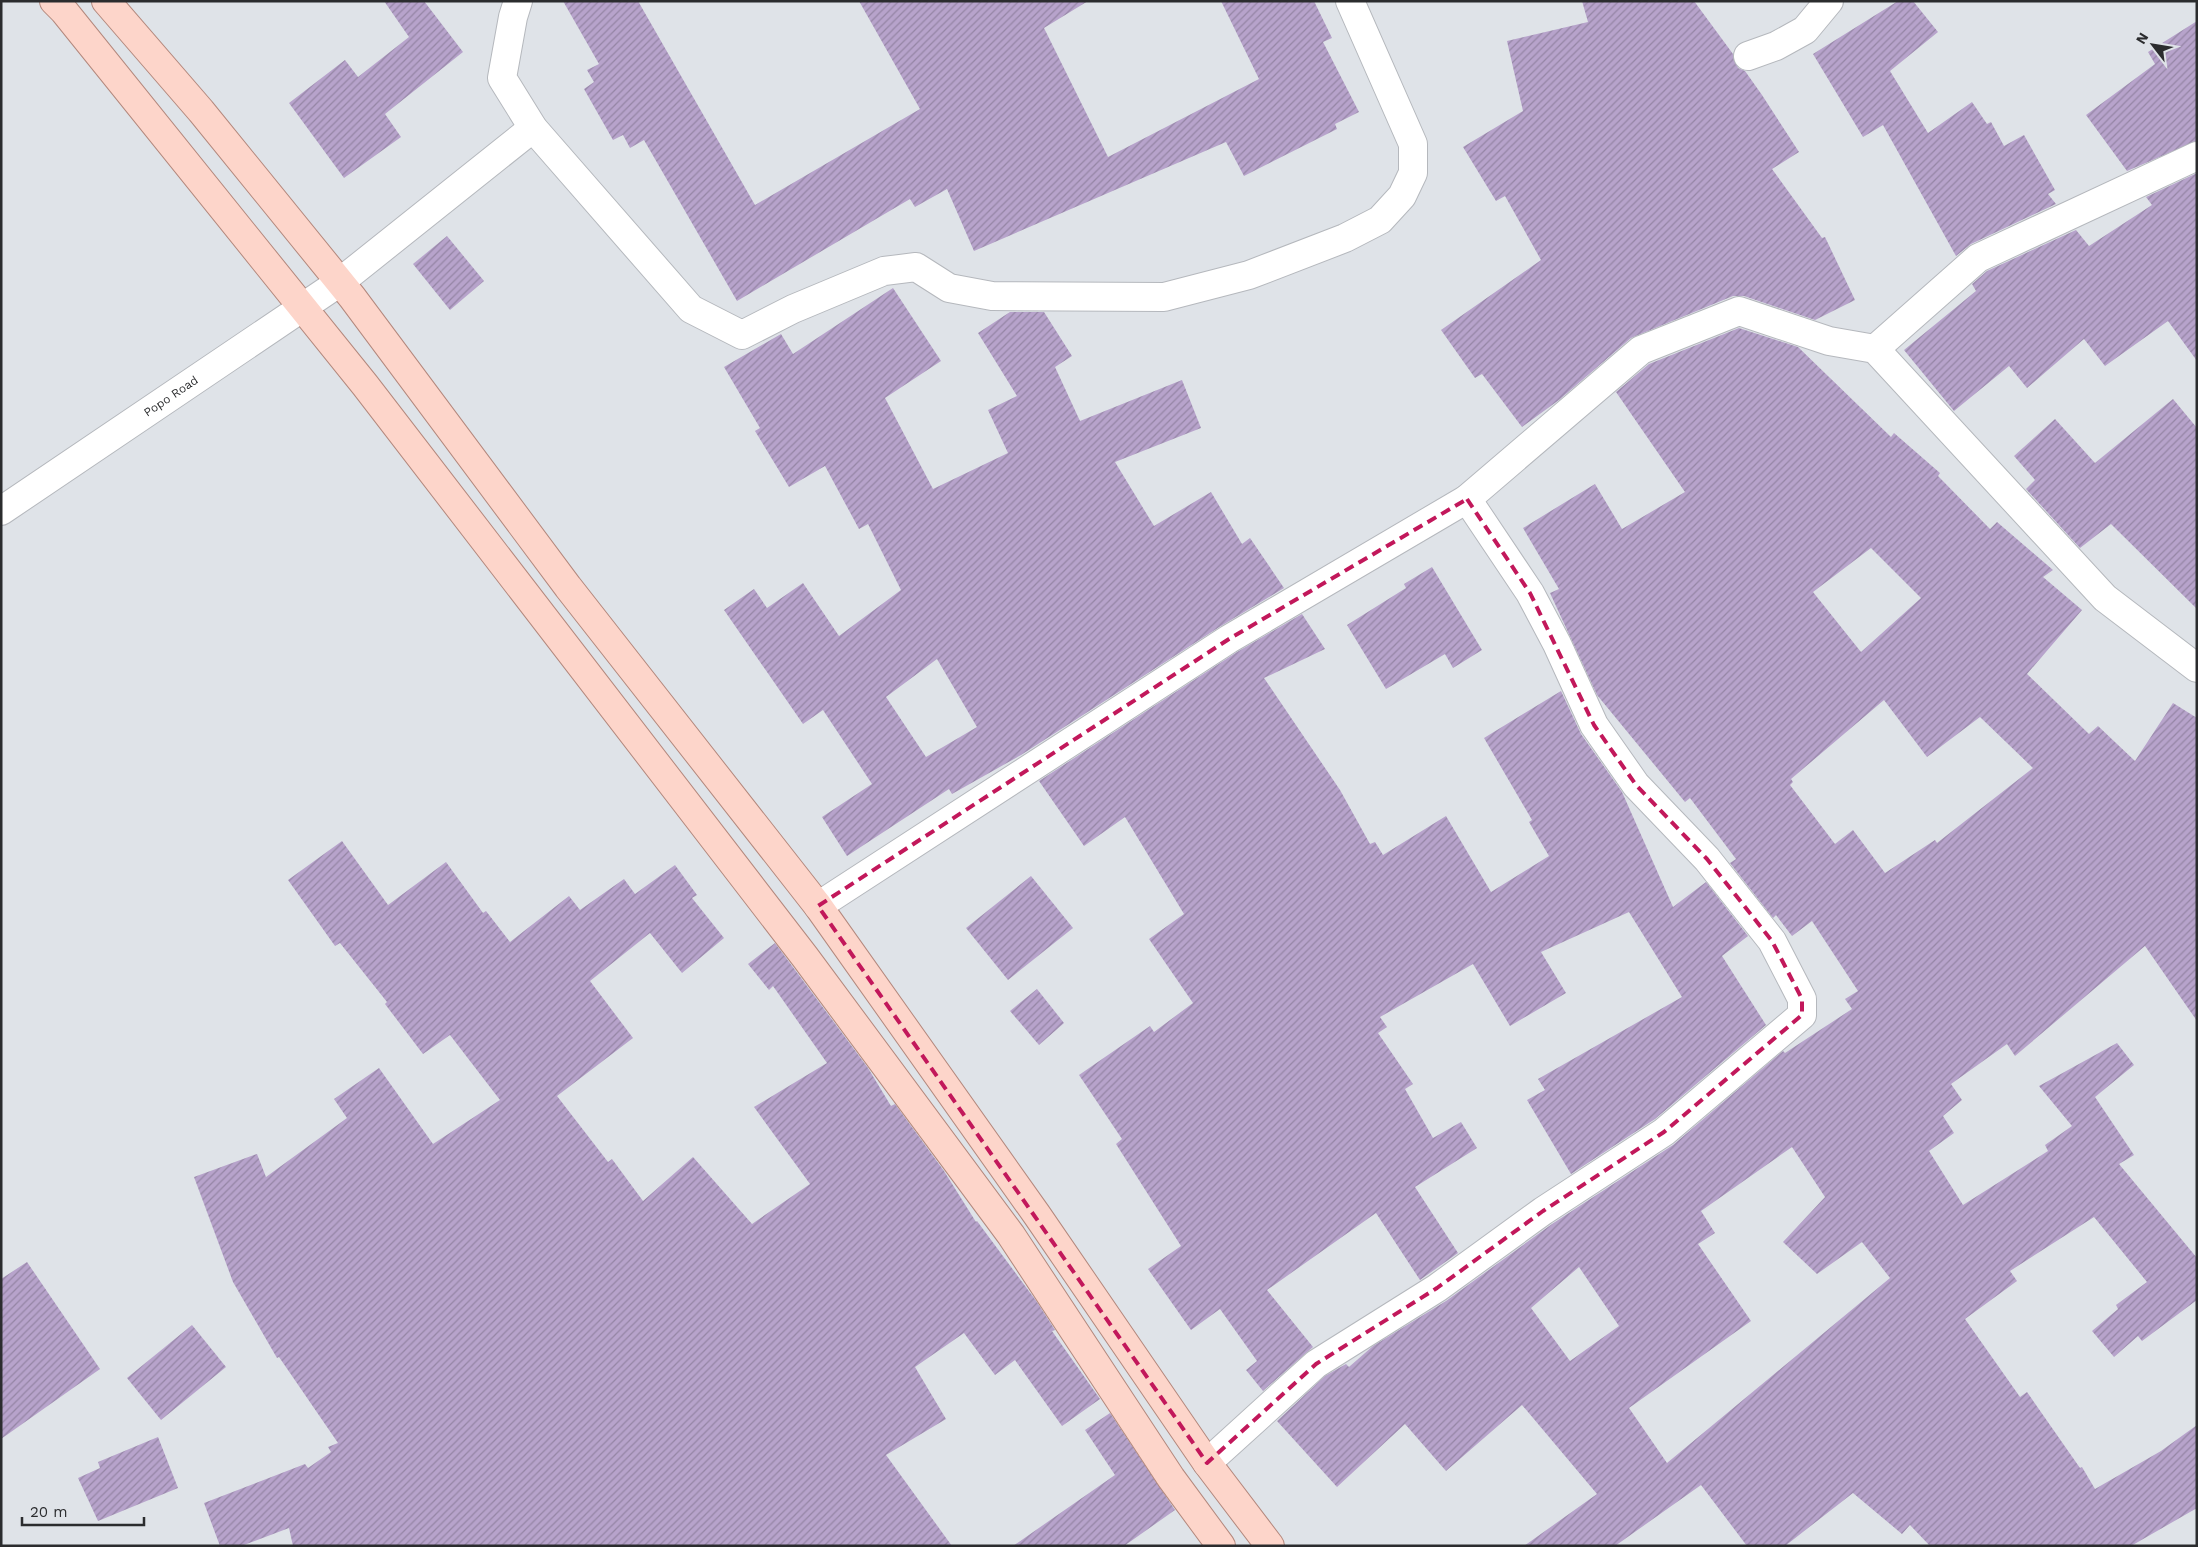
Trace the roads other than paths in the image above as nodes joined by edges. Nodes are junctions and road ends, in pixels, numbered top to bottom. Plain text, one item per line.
1 (54, 1) edge
2 (106, 1) edge
3 (518, 1) edge
4 (1350, 1) edge
5 (1829, 1) edge
6 (1748, 56) dead end
7 (533, 128) junction
8 (2197, 156) edge
9 (340, 282) junction
10 (303, 308) junction
11 (1875, 350) junction
12 (1467, 498) junction
13 (1, 511) edge
14 (2197, 668) edge
15 (818, 906) junction
16 (1207, 1463) junction
17 (1222, 1546) edge
18 (1270, 1546) edge

1 - 10 main road
2 - 9 main road
3 - 7 street
4 - 7 street
5 - 6 street
7 - 9 street, Popo Road
8 - 11 street
9 - 10 street, Popo Road
9 - 15 main road
10 - 13 street, Popo Road
10 - 17 main road
11 - 12 street
11 - 14 street
12 - 15 street
12 - 16 street
15 - 16 main road
16 - 18 main road

